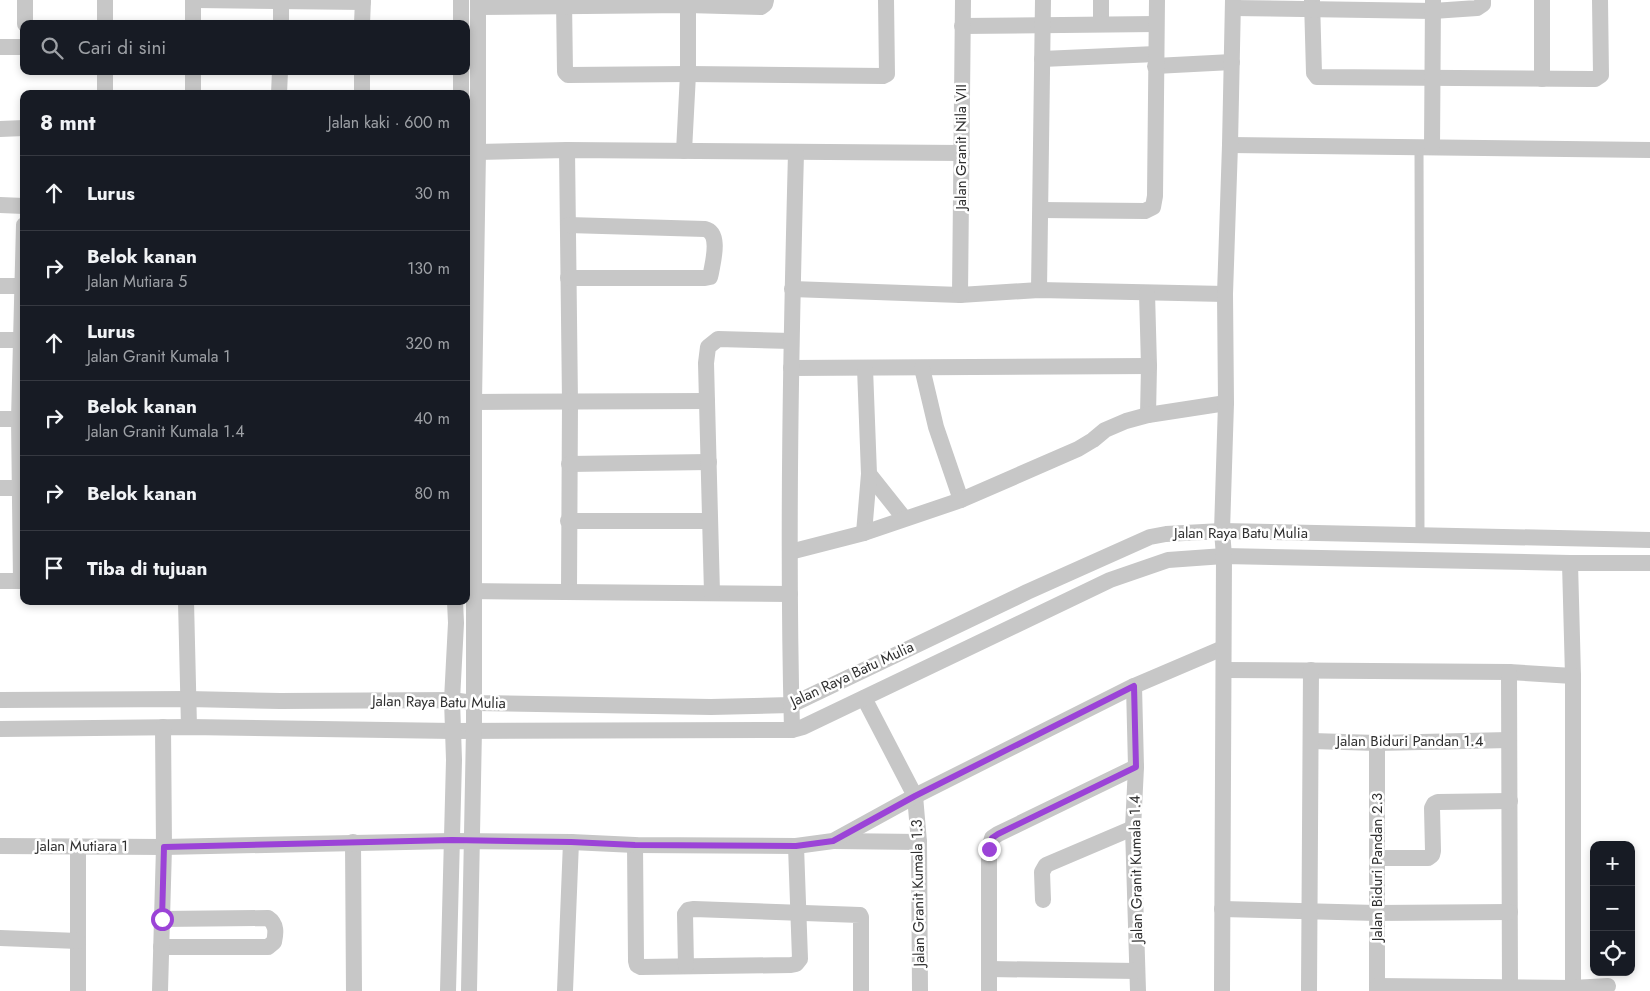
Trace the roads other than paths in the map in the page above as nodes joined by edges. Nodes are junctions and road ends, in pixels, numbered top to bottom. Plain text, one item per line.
1 (25, 0) edge
2 (105, 0) edge
3 (195, 0) edge
4 (281, 0) edge
5 (461, 0) edge
6 (766, 0) edge
7 (886, 0) edge
8 (963, 0) edge
9 (1043, 0) edge
10 (1101, 0) edge
11 (1157, 0) edge
12 (1483, 0) edge
13 (1542, 0) edge
14 (1600, 0) edge
15 (362, 1) edge
16 (564, 3) edge
17 (624, 3) edge
18 (688, 3) edge
19 (478, 4) edge
20 (1233, 4) edge
21 (1312, 4) edge
22 (1371, 4) edge
23 (1433, 5) edge
24 (25, 20) edge
25 (105, 20) edge
26 (193, 20) edge
27 (281, 20) edge
28 (362, 20) edge
29 (461, 20) edge
30 (1101, 24) junction
31 (1156, 24) junction
32 (1043, 25) junction
33 (962, 26) junction
34 (0, 47) edge
35 (20, 47) edge
36 (1042, 59) junction
37 (1155, 60) junction
38 (1232, 62) junction
39 (688, 74) junction
40 (105, 75) edge
41 (193, 75) edge
42 (280, 75) edge
43 (362, 75) edge
44 (461, 75) edge
45 (1433, 78) junction
46 (1542, 79) junction
47 (105, 90) edge
48 (192, 90) edge
49 (279, 90) edge
50 (362, 90) edge
51 (461, 90) edge
52 (0, 128) edge
53 (20, 128) edge
54 (1230, 145) junction
55 (1425, 147) junction
56 (567, 150) junction
57 (1650, 150) edge
58 (684, 151) junction
59 (796, 153) junction
60 (962, 153) junction
61 (472, 154) edge
62 (0, 205) edge
63 (20, 206) edge
64 (1041, 210) junction
65 (568, 225) junction
66 (568, 278) junction
67 (0, 286) edge
68 (20, 286) edge
69 (792, 289) junction
70 (1039, 290) junction
71 (1147, 293) junction
72 (1225, 294) junction
73 (960, 295) junction
74 (0, 340) edge
75 (20, 340) edge
76 (792, 341) junction
77 (1149, 366) junction
78 (791, 368) junction
79 (865, 368) junction
80 (922, 368) junction
81 (20, 380) edge
82 (707, 401) junction
83 (474, 402) junction
84 (570, 402) junction
85 (1226, 403) junction
86 (1148, 415) junction
87 (0, 419) edge
88 (19, 419) junction
89 (20, 454) edge
90 (709, 462) junction
91 (569, 464) junction
92 (869, 474) junction
93 (0, 488) edge
94 (20, 488) edge
95 (961, 500) junction
96 (904, 518) junction
97 (568, 521) junction
98 (710, 521) junction
99 (1222, 531) junction
100 (864, 533) junction
101 (1420, 536) junction
102 (1650, 540) edge
103 (790, 552) junction
104 (1224, 556) junction
105 (1570, 563) junction
106 (1650, 563) edge
107 (0, 581) edge
108 (20, 581) edge
109 (470, 591) edge
110 (569, 591) junction
111 (712, 593) junction
112 (790, 594) junction
113 (186, 605) edge
114 (455, 605) edge
115 (1223, 648) junction
116 (1224, 670) junction
117 (1311, 670) junction
118 (1509, 672) junction
119 (1573, 676) junction
120 (1134, 686) junction
121 (864, 698) junction
122 (188, 699) junction
123 (0, 700) edge
124 (452, 700) junction
125 (474, 703) junction
126 (791, 705) junction
127 (163, 727) junction
128 (189, 727) junction
129 (0, 729) edge
130 (474, 729) junction
131 (792, 730) junction
132 (453, 731) junction
133 (1509, 740) junction
134 (1312, 741) junction
135 (1377, 743) junction
136 (1136, 767) junction
137 (915, 796) junction
138 (1510, 801) junction
139 (1133, 828) junction
140 (452, 840) junction
141 (471, 841) junction
142 (833, 841) junction
143 (353, 842) junction
144 (571, 842) junction
145 (919, 842) junction
146 (635, 845) junction
147 (0, 846) edge
148 (78, 846) junction
149 (796, 846) junction
150 (164, 847) junction
151 (1377, 858) junction
152 (1043, 900) dead end
153 (1222, 909) junction
154 (1310, 911) junction
155 (1510, 912) junction
156 (798, 913) junction
157 (1376, 913) junction
158 (162, 919) junction
159 (0, 938) edge
160 (78, 941) junction
161 (161, 947) junction
162 (686, 966) junction
163 (990, 970) junction
164 (1137, 970) junction
165 (1608, 986) dead end
166 (1377, 988) edge
167 (1510, 989) edge
168 (1573, 989) edge
169 (78, 991) edge
170 (160, 991) edge
171 (354, 991) edge
172 (448, 991) edge
173 (469, 991) edge
174 (565, 991) edge
175 (861, 991) edge
176 (920, 991) edge
177 (989, 991) edge
178 (1138, 991) edge
179 (1222, 991) edge
180 (1309, 991) edge

1 - 24 street
2 - 25 street
3 - 4 street
3 - 26 street
4 - 15 street
4 - 27 street
5 - 29 street
6 - 18 street
7 - 39 street
8 - 33 street, Jalan Granit Nila VII
9 - 32 street
10 - 30 street
11 - 31 street
12 - 23 street
13 - 46 street
14 - 46 street
15 - 28 street
16 - 17 street
16 - 19 street
16 - 39 street
17 - 18 street
18 - 39 street
19 - 61 street
20 - 21 street
20 - 38 street
21 - 22 street
21 - 45 street
22 - 23 street
23 - 45 street
30 - 31 street
30 - 32 street
31 - 37 street
32 - 33 street
32 - 36 street
33 - 60 street, Jalan Granit Nila VII
34 - 35 street
36 - 37 street
36 - 64 street
37 - 38 street
37 - 64 street
38 - 54 street
39 - 58 street
40 - 47 street
41 - 48 street
42 - 49 street
43 - 50 street
44 - 51 street
45 - 46 street
45 - 55 street
52 - 53 street
54 - 55 street
54 - 72 street
55 - 57 street
55 - 101 lane
56 - 58 street
56 - 61 street
56 - 65 street
58 - 59 street
59 - 60 street
59 - 69 street
60 - 73 street, Jalan Granit Nila VII
61 - 83 street
62 - 63 street
64 - 70 street
65 - 66 street
65 - 66 street
66 - 84 street
67 - 68 street
69 - 73 street
69 - 76 street
70 - 71 street
70 - 73 street
71 - 72 street
71 - 77 street
72 - 85 street
74 - 75 street
76 - 78 street
76 - 82 street
77 - 80 street
77 - 86 street
78 - 79 street
78 - 103 street
79 - 80 street
79 - 92 street
80 - 95 street
81 - 88 street
82 - 84 street
82 - 90 street
83 - 84 street
83 - 109 street
84 - 91 street
85 - 86 street
85 - 99 street
86 - 95 street
87 - 88 street
88 - 89 street
90 - 91 street
90 - 98 street
91 - 97 street
92 - 96 street
92 - 100 street
93 - 94 street
95 - 96 street
96 - 100 street
97 - 98 street
97 - 110 street
98 - 111 street
99 - 101 street, Jalan Raya Batu Mulia
99 - 104 street
99 - 126 street, Jalan Raya Batu Mulia
100 - 103 street
101 - 102 street, Jalan Raya Batu Mulia
103 - 112 street
104 - 105 street
104 - 115 street
104 - 121 street
105 - 106 street
105 - 119 street
107 - 108 street
109 - 110 street
109 - 125 street
110 - 111 street
111 - 112 street
112 - 126 street
113 - 122 street
114 - 124 street
115 - 116 street
115 - 120 street
116 - 117 street
116 - 153 street
117 - 118 street
117 - 134 street
118 - 119 street
118 - 133 street
119 - 168 street
120 - 136 street, Jalan Granit Kumala 1.4
120 - 137 street
121 - 131 street
121 - 137 street
122 - 123 street, Jalan Raya Batu Mulia
122 - 124 street, Jalan Raya Batu Mulia
122 - 128 street
124 - 125 street, Jalan Raya Batu Mulia
124 - 132 street
125 - 126 street, Jalan Raya Batu Mulia
125 - 130 street
126 - 131 street
127 - 128 street
127 - 129 street
127 - 150 street
128 - 132 street
130 - 131 street
130 - 132 street
130 - 141 street
132 - 140 street
133 - 135 street, Jalan Biduri Pandan 1.4
133 - 138 street
134 - 135 street, Jalan Biduri Pandan 1.4
134 - 154 street
135 - 151 street, Jalan Biduri Pandan 2.3
136 - 139 street, Jalan Granit Kumala 1.4
136 - 163 street
137 - 142 street
137 - 145 street, Jalan Granit Kumala 1.3
138 - 151 street
138 - 155 street
139 - 152 street
139 - 164 street, Jalan Granit Kumala 1.4
140 - 141 street, Jalan Mutiara 1
140 - 143 street, Jalan Mutiara 1
140 - 172 street
141 - 144 street, Jalan Mutiara 1
141 - 173 street
142 - 145 street
142 - 149 street, Jalan Mutiara 1
143 - 150 street, Jalan Mutiara 1
143 - 171 street
144 - 146 street, Jalan Mutiara 1
144 - 174 street
145 - 176 street, Jalan Granit Kumala 1.3
146 - 149 street, Jalan Mutiara 1
146 - 162 street
147 - 148 street, Jalan Mutiara 1
148 - 150 street, Jalan Mutiara 1
148 - 160 street
149 - 156 street
150 - 158 street
151 - 157 street, Jalan Biduri Pandan 2.3
153 - 154 street
153 - 179 street
154 - 157 street
154 - 180 street
155 - 157 street
155 - 167 street
156 - 162 street
156 - 162 street
156 - 175 street
157 - 166 street, Jalan Biduri Pandan 2.3
158 - 161 street
158 - 161 street
159 - 160 street
160 - 169 street
161 - 170 street
163 - 164 street
163 - 177 street
164 - 178 street, Jalan Granit Kumala 1.4
165 - 168 street
166 - 167 street
167 - 168 street

